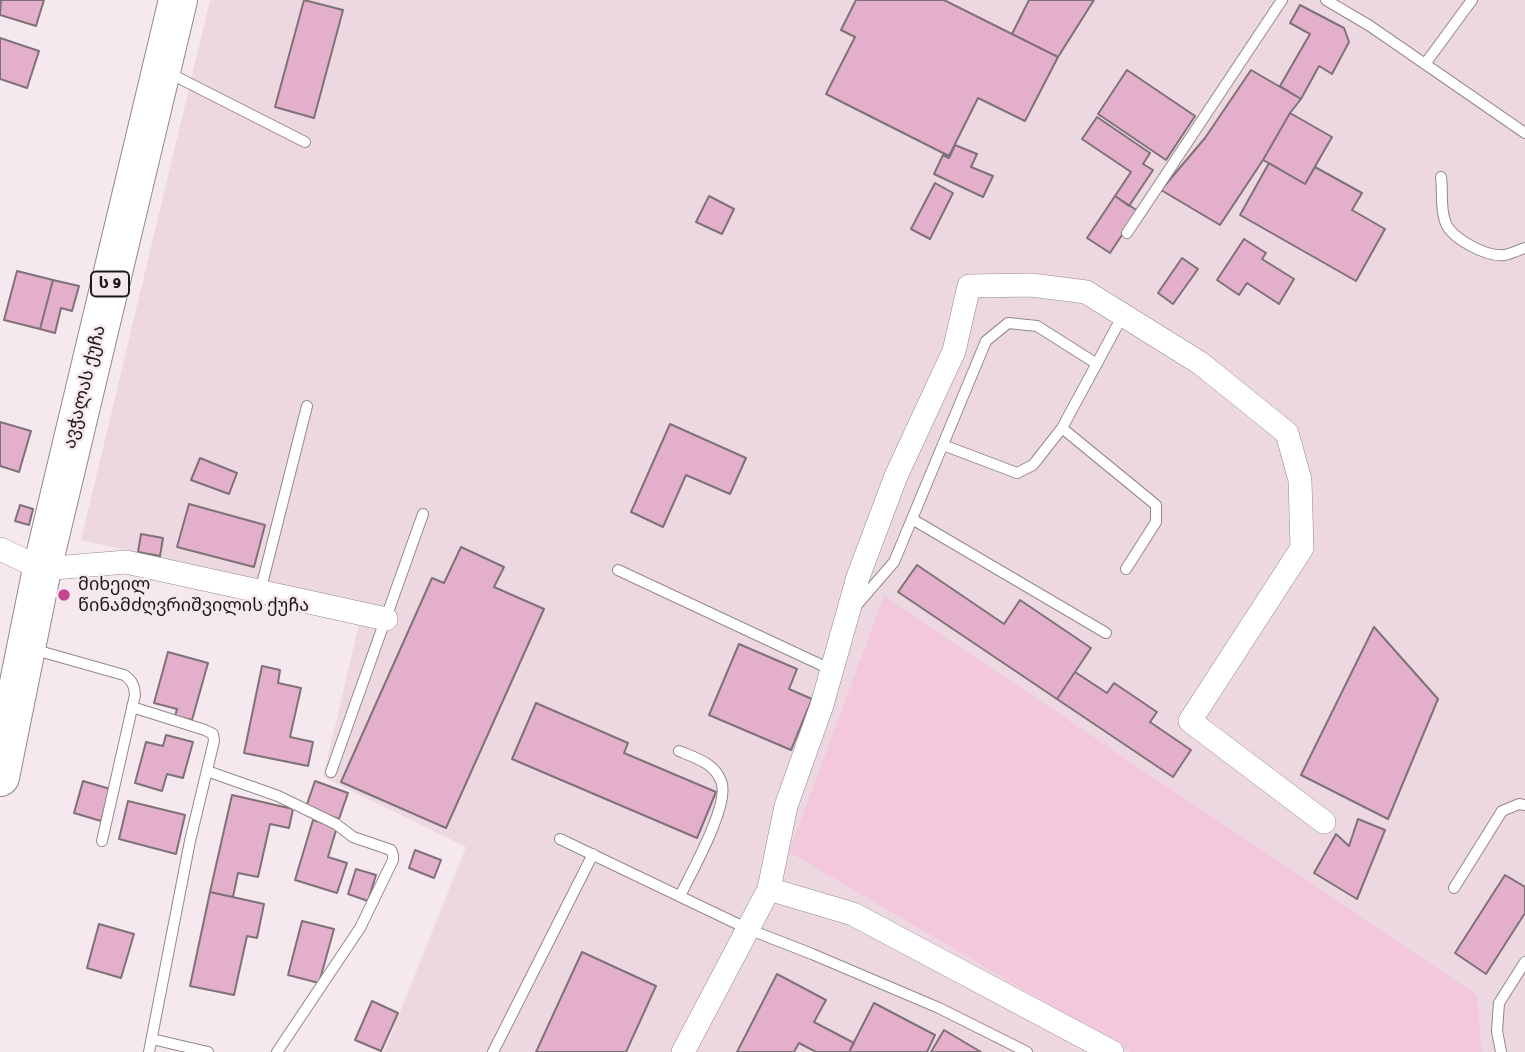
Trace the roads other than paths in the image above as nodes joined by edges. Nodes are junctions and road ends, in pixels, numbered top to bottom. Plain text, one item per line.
1 (178, 0) edge
2 (1282, 0) edge
3 (1326, 0) edge
4 (1472, 0) edge
5 (1425, 64) junction
6 (162, 69) junction
7 (1525, 133) edge
8 (305, 142) dead end
9 (1441, 177) dead end
10 (1127, 233) dead end
11 (1525, 248) edge
12 (1123, 315) junction
13 (1097, 364) junction
14 (307, 406) dead end
15 (1062, 428) junction
16 (943, 444) junction
17 (423, 513) dead end
18 (912, 519) junction
19 (0, 549) edge
20 (42, 569) junction
21 (1126, 569) dead end
22 (618, 570) dead end
23 (260, 592) junction
24 (847, 618) junction
25 (386, 619) junction
26 (1106, 633) dead end
27 (26, 648) junction
28 (832, 670) junction
29 (132, 707) junction
30 (679, 751) dead end
31 (1, 763) edge
32 (207, 771) junction
33 (331, 772) dead end
34 (1525, 805) edge
35 (1324, 822) dead end
36 (560, 839) dead end
37 (102, 841) dead end
38 (593, 854) junction
39 (1454, 888) dead end
40 (769, 889) junction
41 (680, 896) junction
42 (748, 929) junction
43 (1525, 962) edge
44 (152, 1039) junction
45 (149, 1052) edge
46 (208, 1052) edge
47 (277, 1052) edge
48 (493, 1052) edge
49 (683, 1052) edge
50 (1027, 1052) edge
51 (1112, 1052) edge
52 (1502, 1052) edge

1 - 6 highway, ავჭალას ქუჩა / ს 9
2 - 10 lane
3 - 5 lane
4 - 5 lane
5 - 7 lane
6 - 8 lane
6 - 20 highway, ავჭალას ქუჩა / ს 9
9 - 11 lane
12 - 13 lane
12 - 24 street
12 - 35 street
13 - 15 lane
13 - 16 lane
14 - 23 lane
15 - 16 lane
15 - 21 lane
16 - 18 lane
17 - 25 lane
18 - 24 lane
18 - 26 lane
19 - 20 street
20 - 23 street
20 - 27 highway, ავჭალას ქუჩა / ს 9
22 - 28 lane
23 - 25 street
24 - 28 street
25 - 33 lane
27 - 29 lane
27 - 31 highway, ავჭალას ქუჩა / ს 9
28 - 40 street
29 - 32 lane
29 - 37 lane
30 - 41 lane
32 - 44 lane
32 - 47 lane
34 - 39 lane
36 - 38 lane
38 - 41 lane
38 - 48 lane
40 - 42 street
40 - 51 street
41 - 42 lane
42 - 49 street
42 - 50 lane
43 - 52 lane
44 - 45 lane
44 - 46 lane

